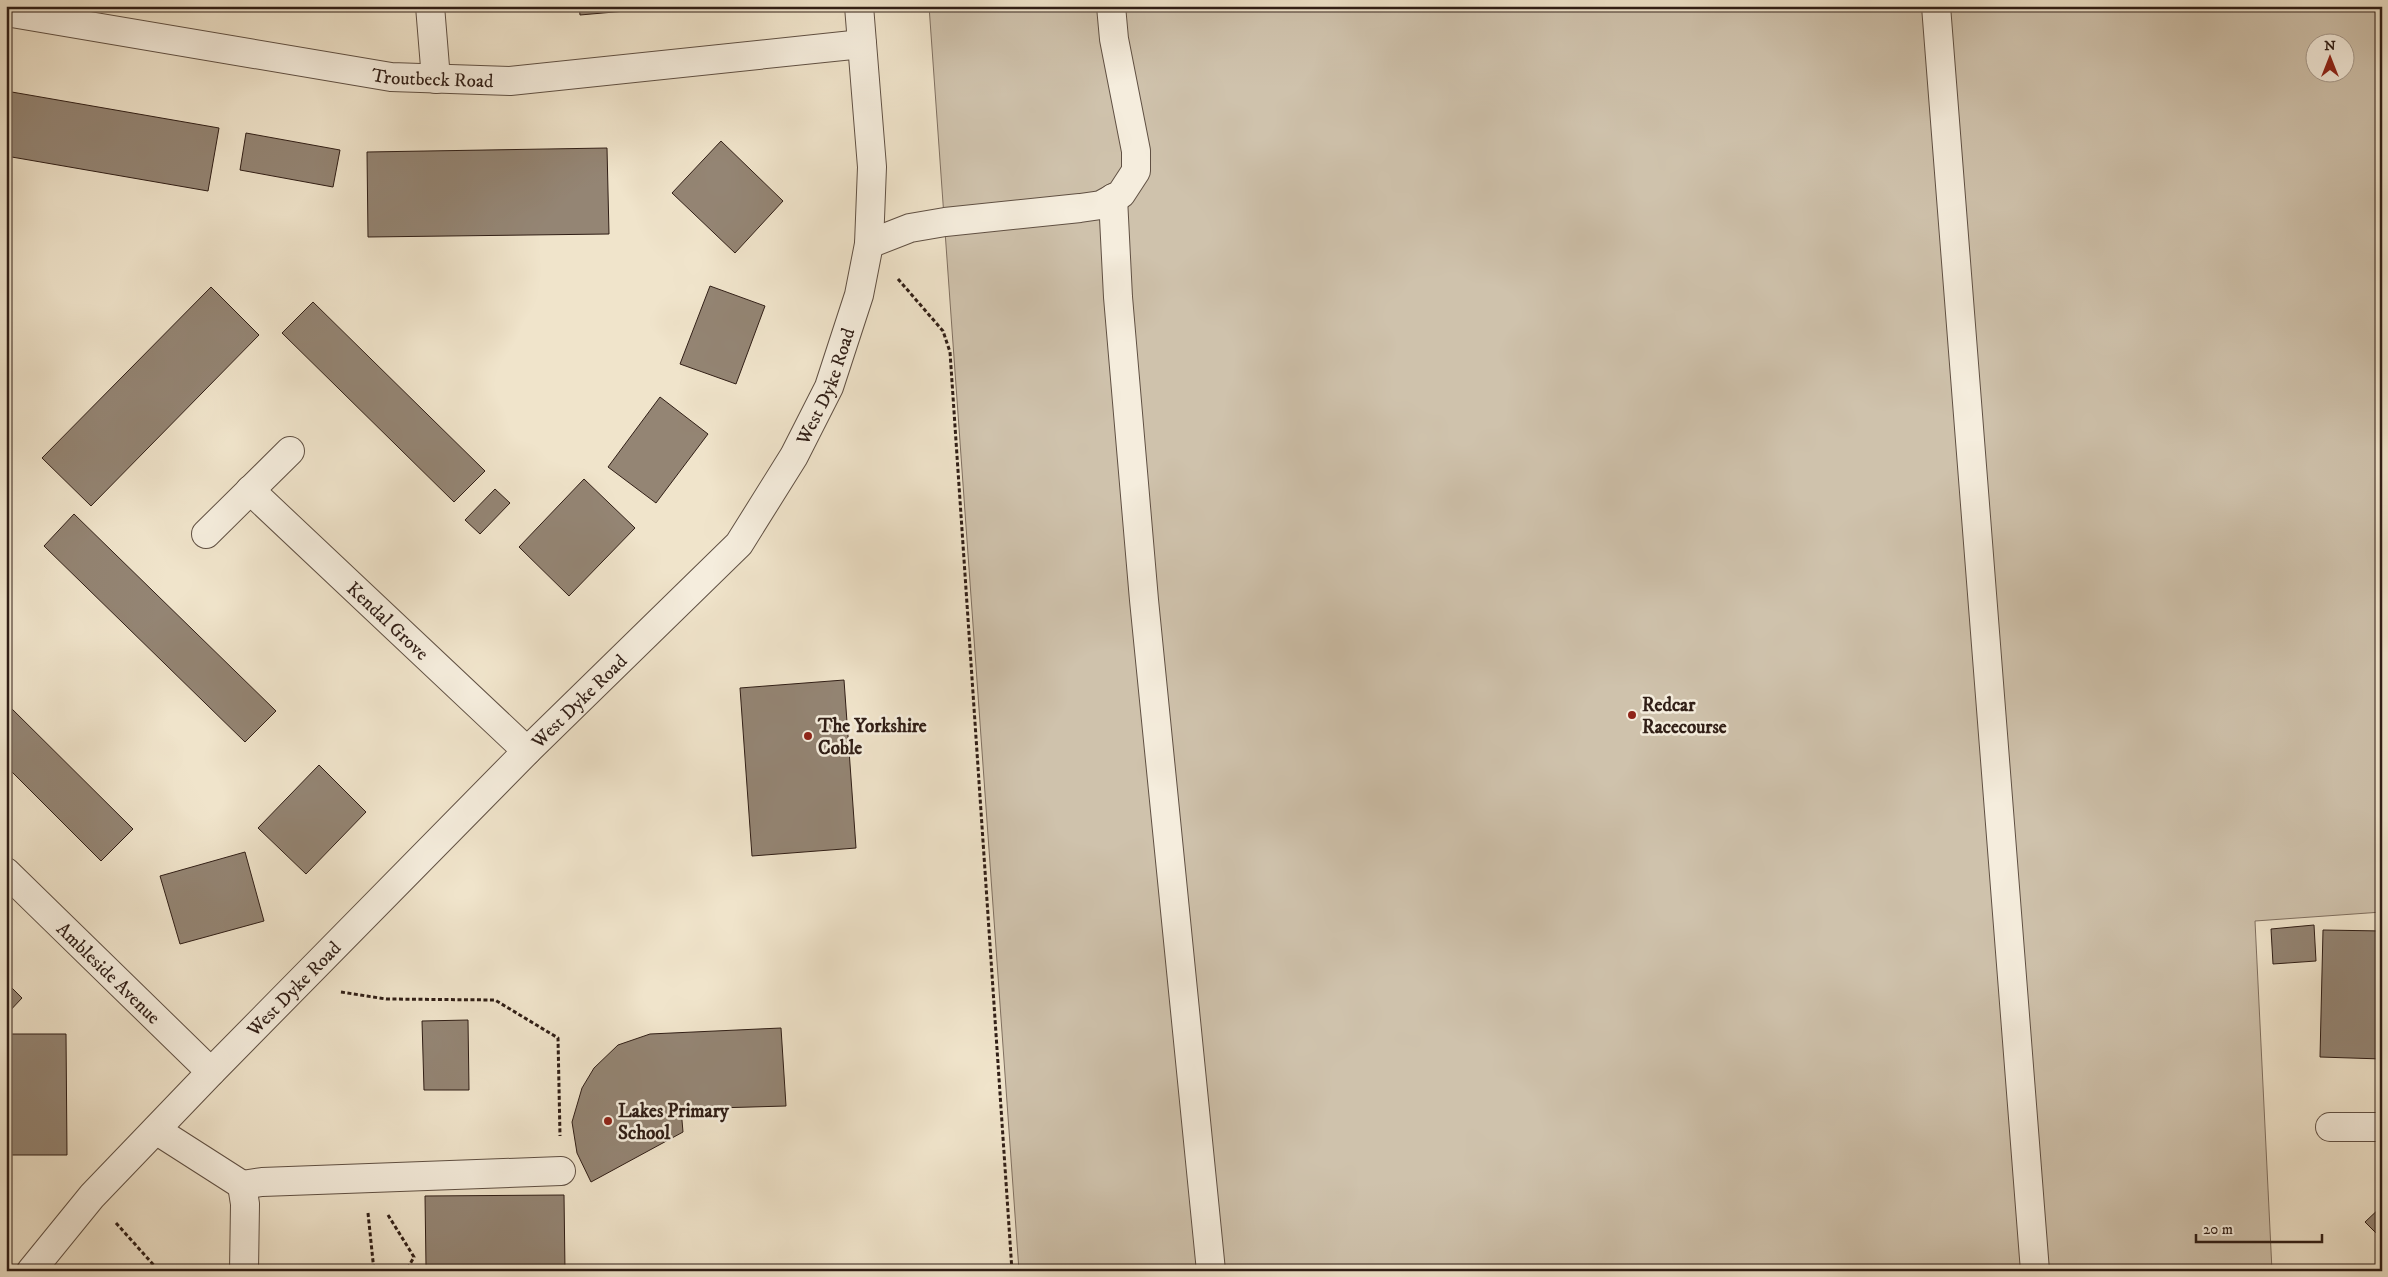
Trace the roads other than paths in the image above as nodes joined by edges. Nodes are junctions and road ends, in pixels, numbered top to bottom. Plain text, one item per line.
1 (430, 6) edge
2 (859, 6) edge
3 (1111, 6) edge
4 (1936, 6) edge
5 (8, 10) edge
6 (862, 44) junction
7 (436, 78) junction
8 (1113, 198) junction
9 (869, 244) junction
10 (290, 451) dead end
11 (250, 490) junction
12 (206, 534) dead end
13 (527, 751) junction
14 (6, 872) edge
15 (211, 1072) junction
16 (2330, 1127) dead end
17 (2382, 1128) edge
18 (156, 1130) junction
19 (561, 1171) road end
20 (242, 1185) junction
21 (31, 1271) edge
22 (244, 1271) edge
23 (1211, 1271) edge
24 (2035, 1271) edge

1 - 7 street
2 - 6 street, West Dyke Road
3 - 8 street
4 - 24 street
5 - 7 street, Troutbeck Road
6 - 7 street, Troutbeck Road
6 - 9 street, West Dyke Road
8 - 9 street
8 - 23 street
9 - 13 street, West Dyke Road
10 - 11 street
11 - 12 street
11 - 13 street, Kendal Grove
13 - 15 street, West Dyke Road
14 - 15 street, Ambleside Avenue
15 - 18 street, West Dyke Road
16 - 17 street
18 - 20 street
18 - 21 street, West Dyke Road
19 - 20 street
20 - 22 street

